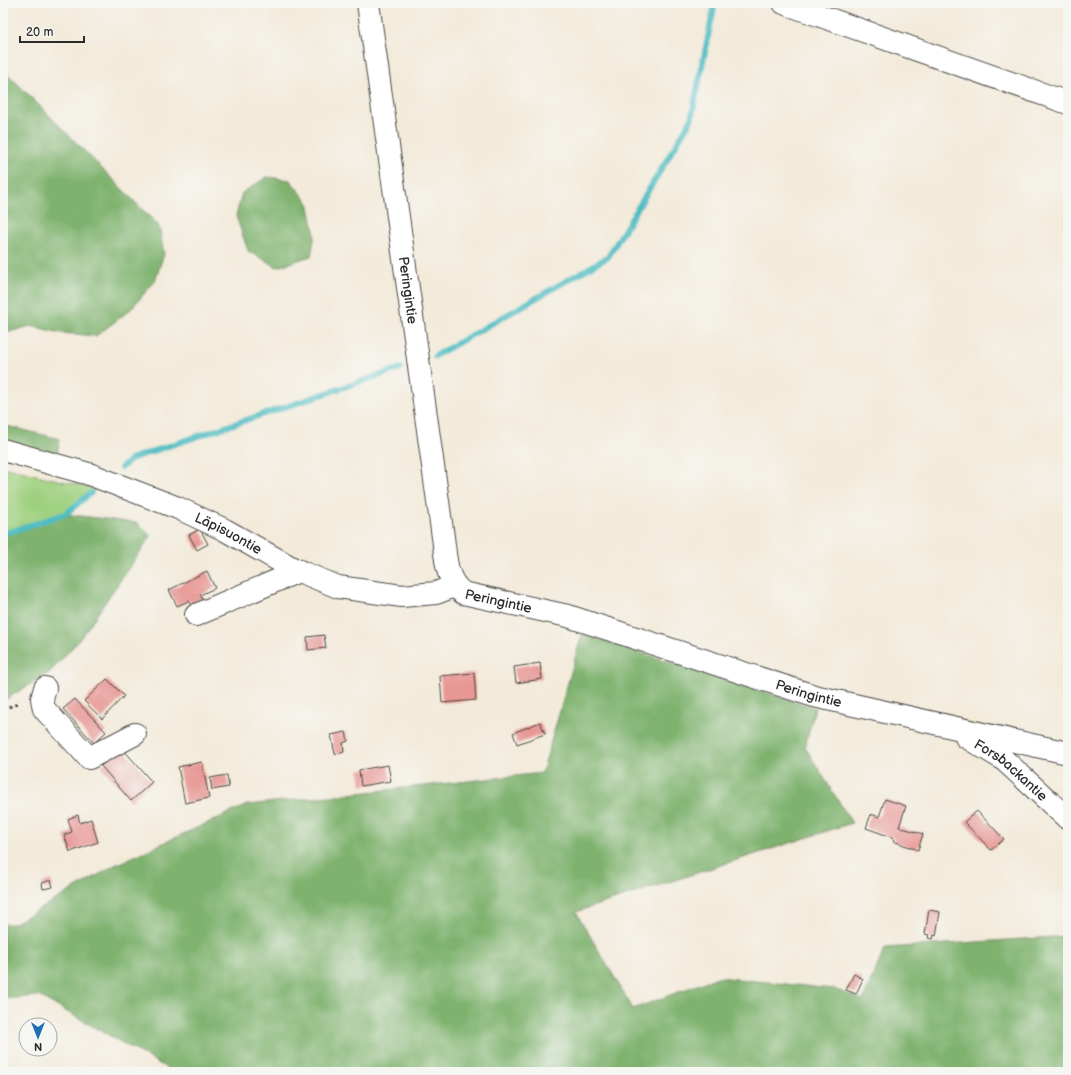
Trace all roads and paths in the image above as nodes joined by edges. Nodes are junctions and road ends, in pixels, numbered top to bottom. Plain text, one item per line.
1 (368, 3) edge
2 (784, 3) edge
3 (1068, 103) edge
4 (3, 450) edge
5 (299, 571) junction
6 (454, 586) junction
7 (196, 615) dead end
8 (45, 688) dead end
9 (950, 727) junction
10 (135, 734) dead end
11 (1068, 753) edge
12 (1068, 819) edge

1 - 6 street, Peringintie
2 - 3 street
4 - 5 street, Läpisuontie
5 - 6 street, Läpisuontie
5 - 7 street
6 - 9 street, Peringintie
8 - 10 street
9 - 11 street, Peringintie
9 - 12 street, Forsbackantie

